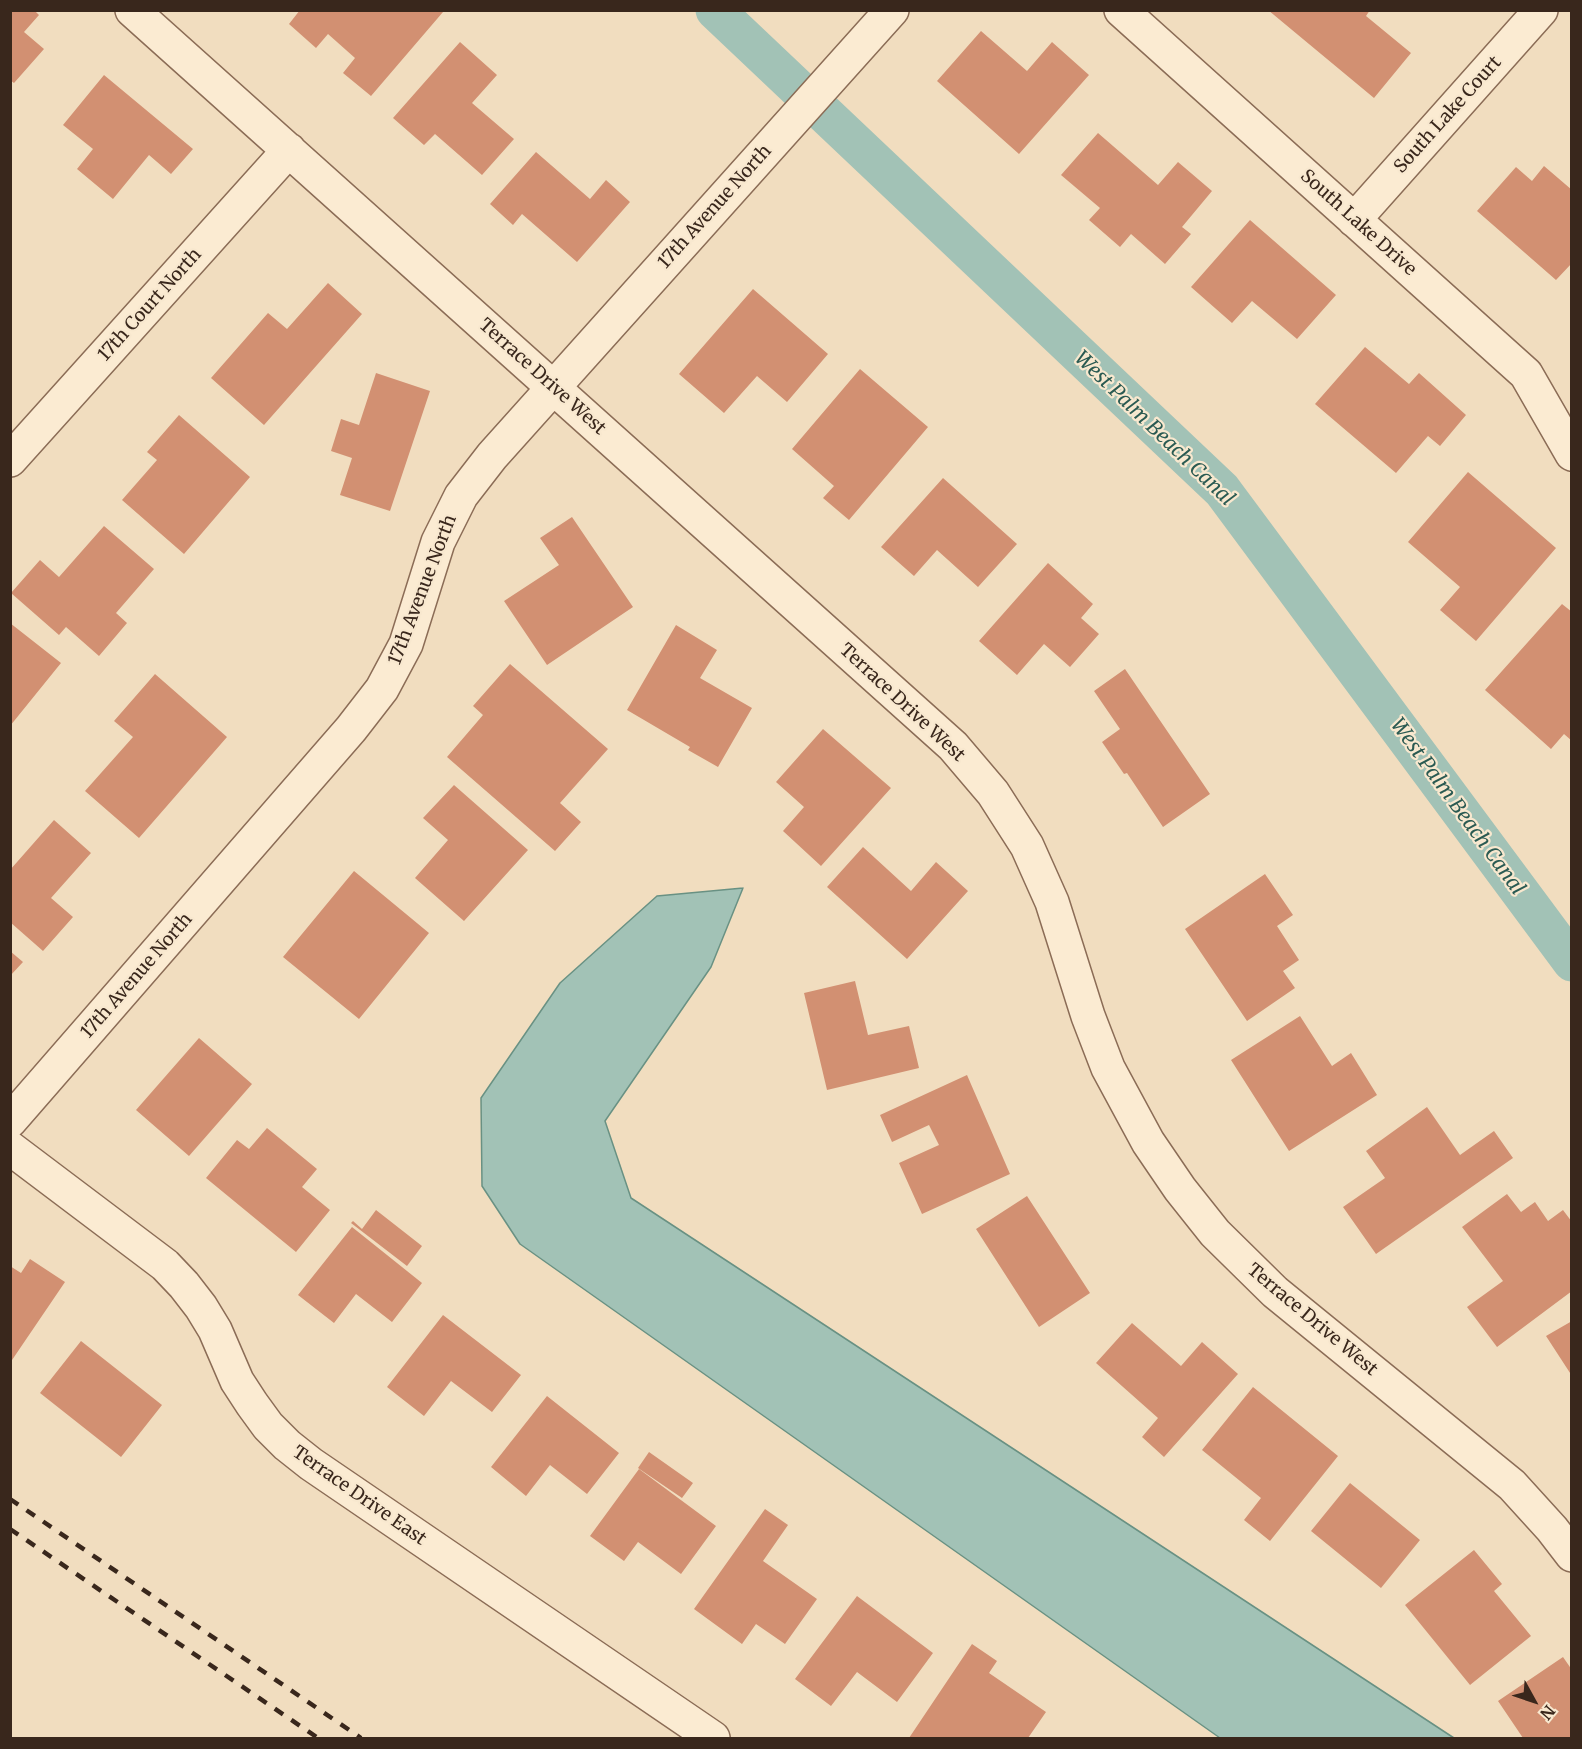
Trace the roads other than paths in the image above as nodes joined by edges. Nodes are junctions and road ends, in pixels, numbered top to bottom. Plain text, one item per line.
1 (132, 10) edge
2 (892, 10) edge
3 (1121, 10) edge
4 (1541, 10) edge
5 (289, 150) junction
6 (1354, 220) junction
7 (554, 387) junction
8 (1572, 454) edge
9 (10, 460) edge
10 (10, 1121) edge
11 (10, 1148) edge
12 (1572, 1555) edge
13 (712, 1738) edge

1 - 5 street, Terrace Drive West
2 - 7 street, 17th Avenue North
3 - 6 street, South Lake Drive
4 - 6 street, South Lake Court
5 - 7 street, Terrace Drive West
5 - 9 street, 17th Court North
6 - 8 street, South Lake Drive
7 - 10 street, 17th Avenue North
7 - 12 street, Terrace Drive West
11 - 13 street, Terrace Drive East

